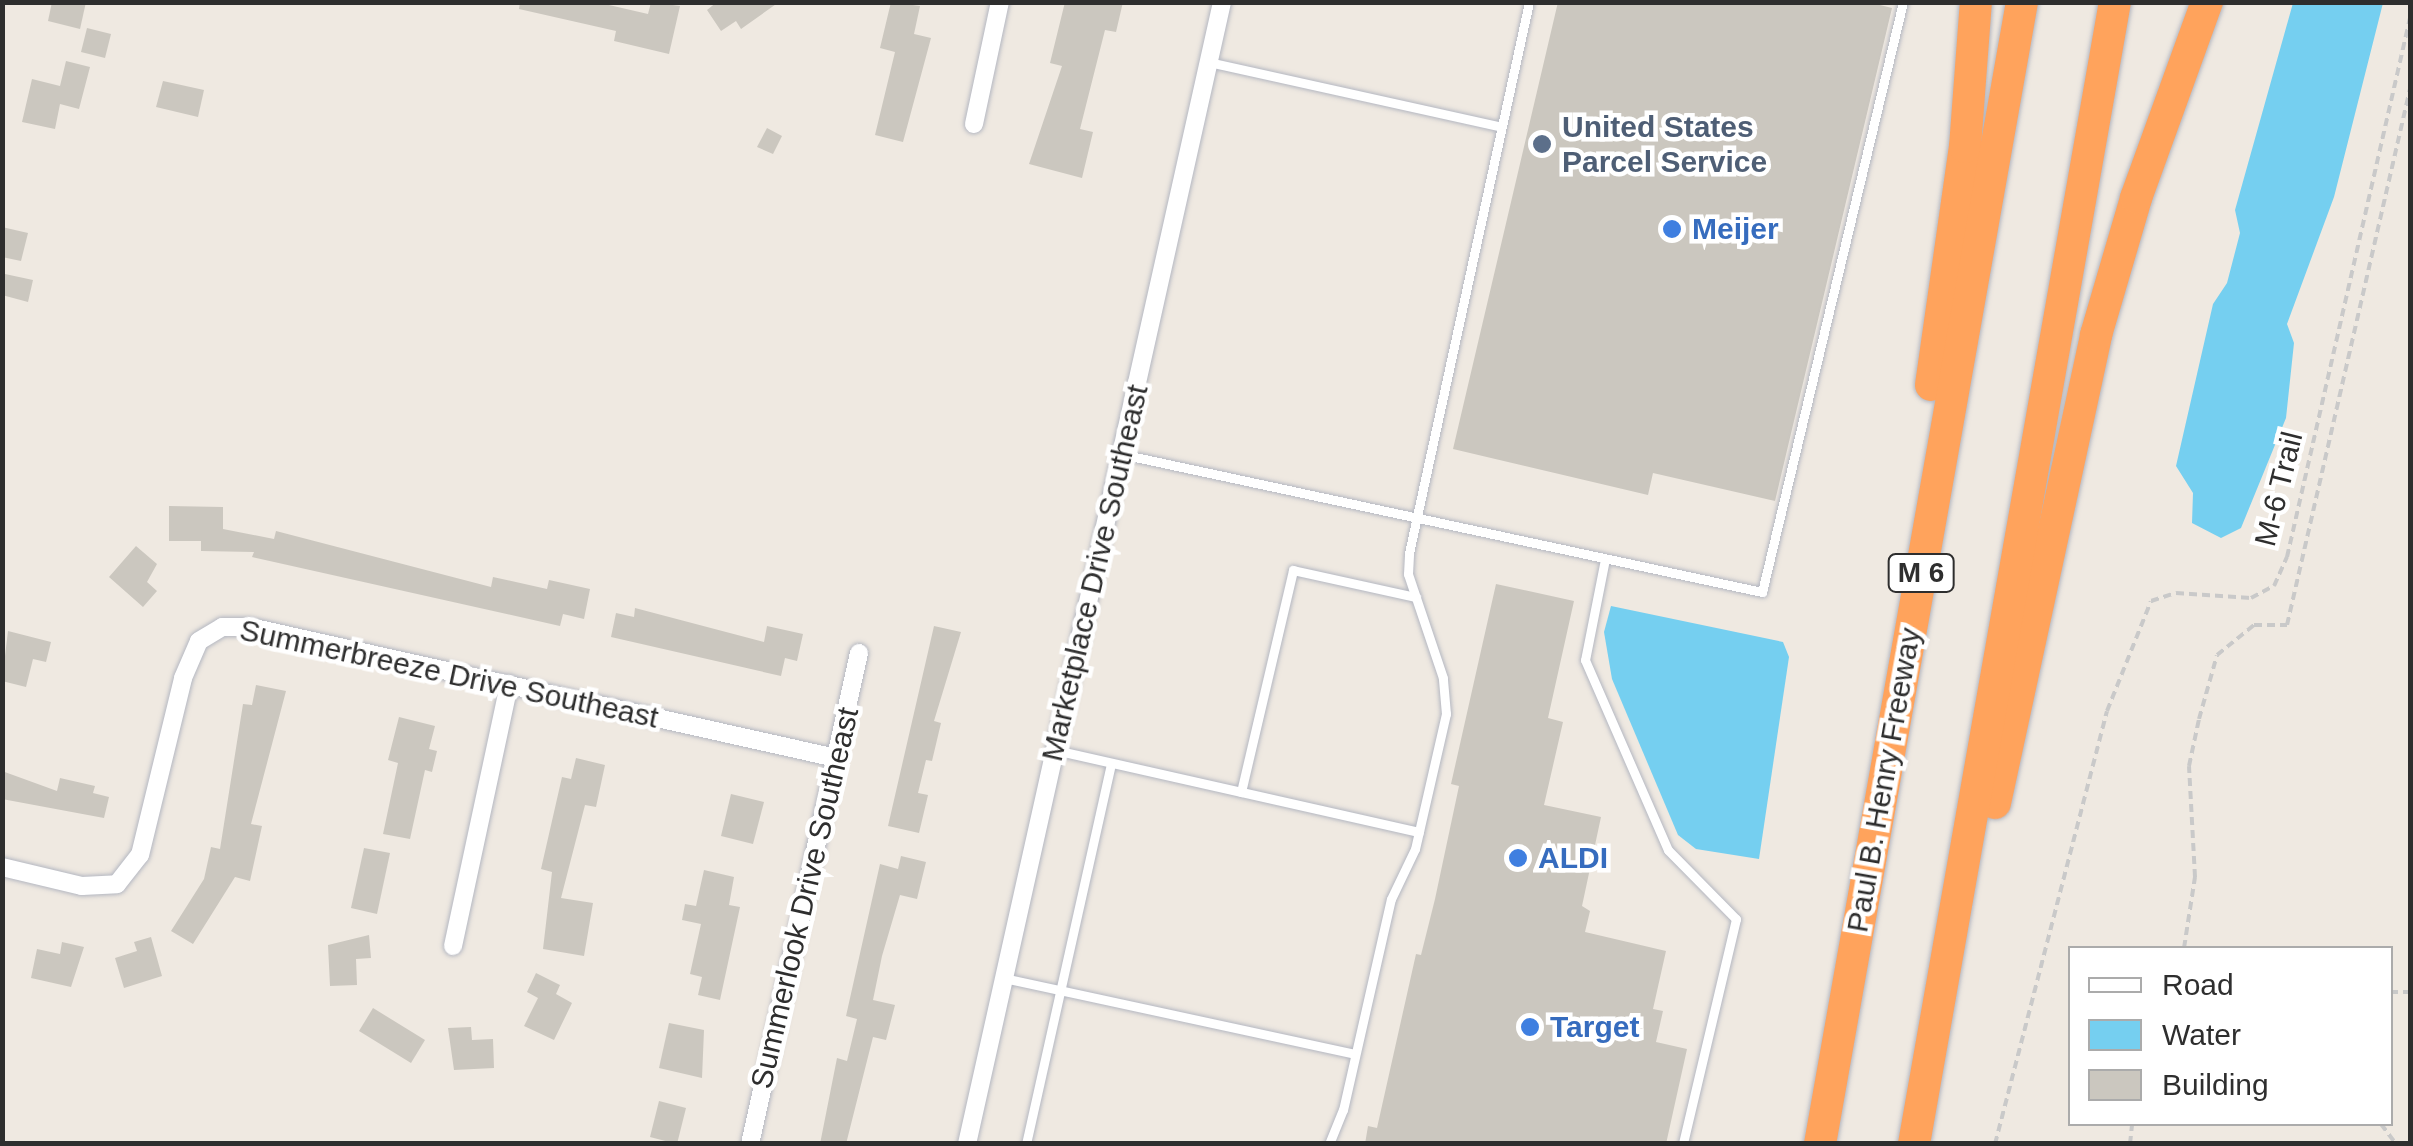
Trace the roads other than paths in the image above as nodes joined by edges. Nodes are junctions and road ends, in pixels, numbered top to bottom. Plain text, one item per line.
1 (1000, 2) edge
2 (1222, 2) edge
3 (1529, 2) edge
4 (1903, 2) edge
5 (1976, 2) edge
6 (2022, 2) edge
7 (2115, 2) edge
8 (2207, 2) edge
9 (1209, 62) junction
10 (974, 124) dead end
11 (1501, 126) junction
12 (1121, 454) junction
13 (1416, 520) junction
14 (1605, 559) junction
15 (1416, 597) junction
16 (860, 653) dead end
17 (509, 684) junction
18 (1055, 750) junction
19 (836, 758) junction
20 (1111, 763) junction
21 (1241, 792) junction
22 (1419, 832) junction
23 (2, 867) edge
24 (453, 946) dead end
25 (1004, 978) junction
26 (1060, 990) junction
27 (1355, 1054) junction
28 (1830, 1078) junction
29 (1920, 1108) junction
30 (750, 1144) edge
31 (967, 1144) edge
32 (1026, 1144) edge
33 (1328, 1144) edge
34 (1683, 1144) edge
35 (1820, 1144) edge
36 (1914, 1144) edge

1 - 10 street
2 - 9 street, Marketplace Drive Southeast
3 - 11 lane
4 - 14 lane
5 - 28 highway
6 - 28 highway, Paul B. Henry Freeway / M 6
7 - 29 highway
8 - 29 highway
9 - 11 lane
9 - 12 street, Marketplace Drive Southeast
11 - 13 lane
12 - 13 lane
12 - 18 street, Marketplace Drive Southeast
13 - 14 lane
13 - 15 lane
14 - 34 lane
15 - 21 lane
15 - 22 lane
16 - 19 street, Summerlook Drive Southeast
17 - 19 street, Summerbreeze Drive Southeast
17 - 23 street, Summerbreeze Drive Southeast
17 - 24 street
18 - 20 lane
18 - 25 street, Marketplace Drive Southeast
19 - 30 street, Summerlook Drive Southeast
20 - 21 lane
20 - 26 lane
21 - 22 lane
22 - 27 lane
25 - 26 lane
25 - 31 street, Marketplace Drive Southeast
26 - 27 lane
26 - 32 lane
27 - 33 lane
28 - 35 highway, Paul B. Henry Freeway / M 6
29 - 36 highway

